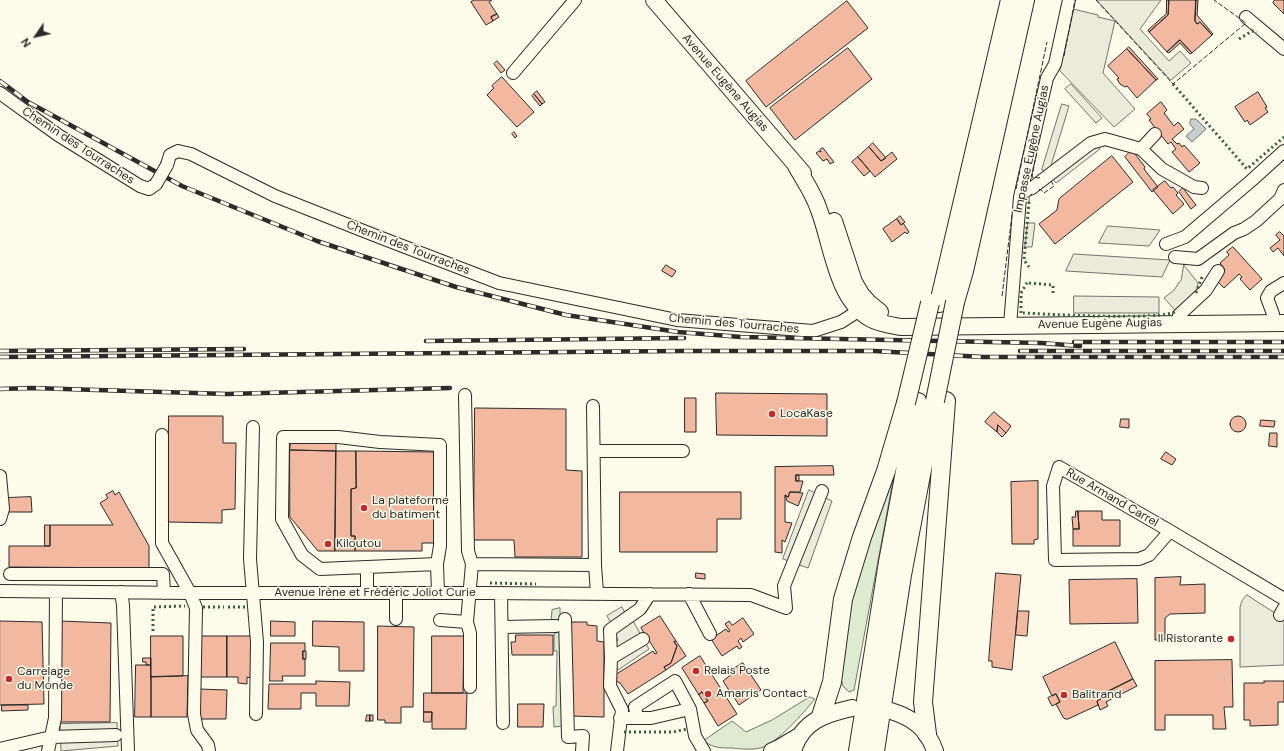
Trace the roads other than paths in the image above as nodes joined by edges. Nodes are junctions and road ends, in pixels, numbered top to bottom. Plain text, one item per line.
1 (575, 0) edge
2 (654, 0) edge
3 (1010, 0) edge
4 (1025, 0) edge
5 (1069, 0) edge
6 (1246, 17) dead end
7 (1284, 49) edge
8 (513, 73) dead end
9 (0, 93) edge
10 (1155, 134) dead end
11 (1141, 149) junction
12 (1284, 151) edge
13 (1202, 188) dead end
14 (1284, 190) edge
15 (1021, 193) junction
16 (1166, 244) dead end
17 (1175, 257) dead end
18 (1218, 271) dead end
19 (1284, 283) edge
20 (948, 303) junction
21 (865, 307) junction
22 (1179, 323) junction
23 (1279, 323) edge
24 (1010, 326) junction
25 (465, 394) dead end
26 (926, 402) junction
27 (593, 406) dead end
28 (253, 427) dead end
29 (162, 435) dead end
30 (594, 451) junction
31 (683, 451) dead end
32 (0, 476) edge
33 (822, 491) dead end
34 (0, 519) edge
35 (1170, 531) junction
36 (437, 564) junction
37 (472, 564) junction
38 (595, 565) junction
39 (367, 567) junction
40 (10, 574) dead end
41 (0, 587) edge
42 (0, 591) edge
43 (56, 592) junction
44 (121, 592) junction
45 (252, 592) junction
46 (367, 592) junction
47 (396, 592) junction
48 (164, 593) junction
49 (190, 593) junction
50 (438, 593) junction
51 (469, 593) junction
52 (501, 593) junction
53 (596, 594) junction
54 (650, 594) junction
55 (689, 594) junction
56 (1284, 599) edge
57 (396, 619) dead end
58 (440, 620) dead end
59 (467, 622) junction
60 (502, 627) junction
61 (710, 634) dead end
62 (643, 639) dead end
63 (611, 658) junction
64 (470, 687) dead end
65 (852, 708) dead end
66 (690, 709) junction
67 (891, 711) dead end
68 (256, 714) dead end
69 (821, 716) junction
70 (620, 718) junction
71 (637, 718) junction
72 (503, 723) dead end
73 (116, 734) dead end
74 (799, 736) junction
75 (51, 737) junction
76 (935, 745) edge
77 (0, 749) edge
78 (48, 751) edge
79 (128, 751) edge
80 (209, 751) edge
81 (582, 751) edge
82 (616, 751) edge
83 (704, 751) edge
84 (772, 751) edge
85 (793, 751) edge
86 (858, 751) edge
87 (875, 751) edge

1 - 8 street
2 - 21 main road, Avenue Eugène Augias
3 - 20 highway
4 - 20 highway
5 - 15 street, Impasse Eugène Augias
6 - 7 street
9 - 21 street, Chemin des Tourraches, bridge
10 - 11 street
11 - 13 street
11 - 15 street
12 - 16 street
14 - 17 street
15 - 24 street, Impasse Eugène Augias
18 - 22 street
19 - 23 street
20 - 26 highway
20 - 26 highway
21 - 24 main road, Avenue Eugène Augias
22 - 23 main road, Avenue Eugène Augias
22 - 24 main road, Avenue Eugène Augias
25 - 37 street
26 - 69 highway
26 - 76 highway
26 - 86 highway
26 - 87 highway
27 - 30 street
28 - 45 street
29 - 49 street
30 - 31 street
30 - 38 street
32 - 34 street
33 - 55 street, Avenue Irène et Frédéric Joliot Curie
35 - 35 street, Rue Armand Carrel
35 - 56 street
36 - 39 street
36 - 39 street
36 - 50 street
37 - 38 street
37 - 51 street
38 - 53 street
39 - 46 street
40 - 48 street
41 - 42 street
42 - 43 street, Avenue Irène et Frédéric Joliot Curie
43 - 44 street, Avenue Irène et Frédéric Joliot Curie
43 - 75 street
44 - 48 street, Avenue Irène et Frédéric Joliot Curie
44 - 79 street
45 - 46 street, Avenue Irène et Frédéric Joliot Curie
45 - 49 street, Avenue Irène et Frédéric Joliot Curie
45 - 68 street
46 - 47 street, Avenue Irène et Frédéric Joliot Curie
47 - 50 street, Avenue Irène et Frédéric Joliot Curie
47 - 57 street
48 - 49 street, Avenue Irène et Frédéric Joliot Curie
49 - 80 street
50 - 51 street, Avenue Irène et Frédéric Joliot Curie
51 - 52 street, Avenue Irène et Frédéric Joliot Curie
51 - 59 street
52 - 53 street, Avenue Irène et Frédéric Joliot Curie
52 - 60 street
53 - 54 street, Avenue Irène et Frédéric Joliot Curie
54 - 55 street, Avenue Irène et Frédéric Joliot Curie
54 - 63 street
55 - 61 street
58 - 59 street
59 - 64 street
60 - 72 street
60 - 81 street
62 - 63 street
63 - 70 street
65 - 69 main road
66 - 71 street
66 - 71 street
66 - 83 street
67 - 76 main road
69 - 74 main road
70 - 71 street
70 - 82 street
73 - 75 street
74 - 84 main road
74 - 85 main road
75 - 77 street
75 - 78 street

